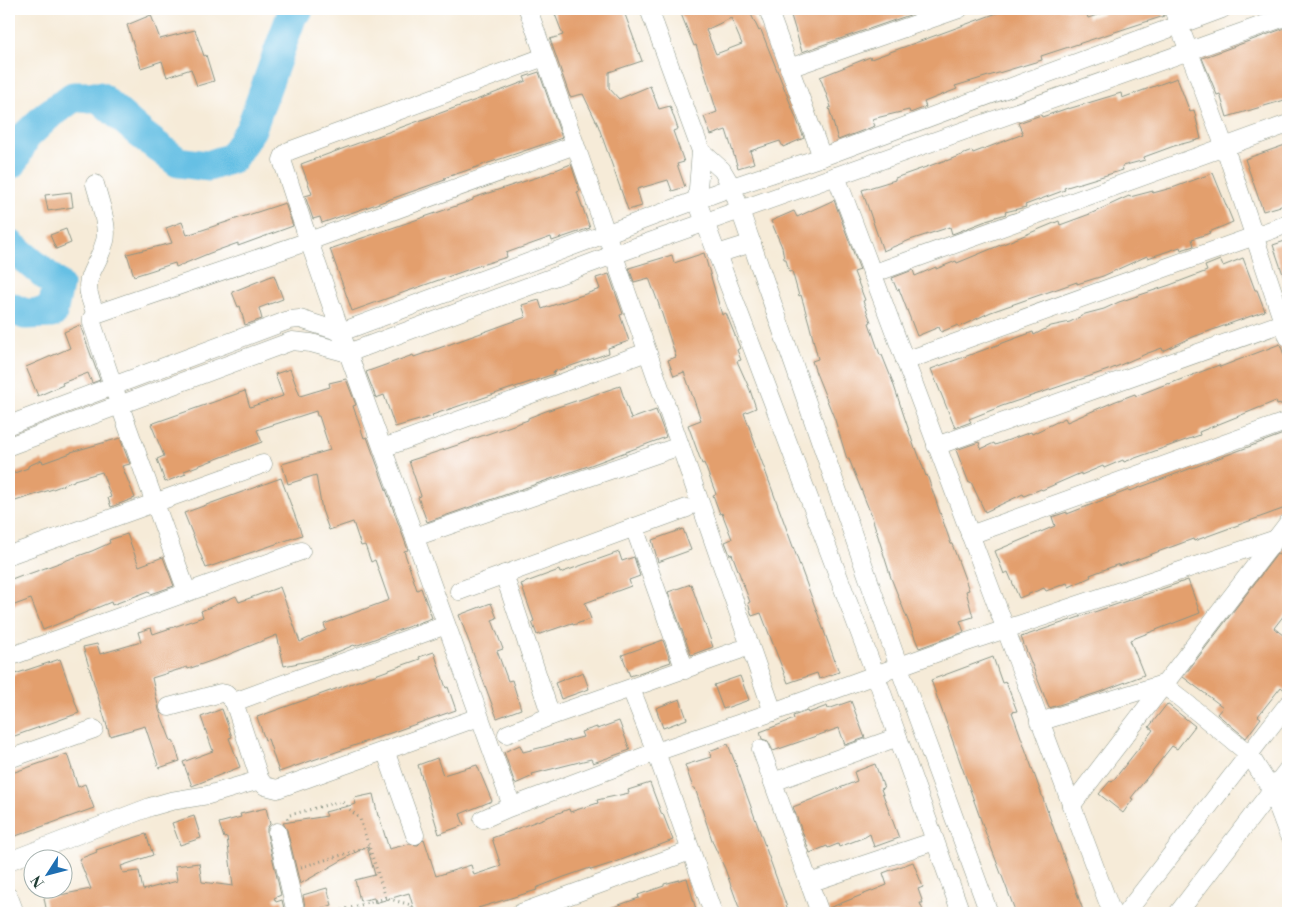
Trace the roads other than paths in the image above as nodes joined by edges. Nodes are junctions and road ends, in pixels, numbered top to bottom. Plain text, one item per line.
1 (528, 9) edge
2 (649, 9) edge
3 (768, 9) edge
4 (959, 9) edge
5 (1222, 9) edge
6 (1288, 16) edge
7 (1176, 17) edge
8 (1188, 50) junction
9 (544, 57) junction
10 (789, 68) junction
11 (1288, 124) edge
12 (575, 145) junction
13 (1225, 148) junction
14 (702, 151) junction
15 (822, 157) junction
16 (836, 176) junction
17 (96, 184) dead end
18 (732, 188) junction
19 (697, 201) junction
20 (740, 210) junction
21 (705, 222) junction
22 (1288, 224) edge
23 (606, 234) junction
24 (1254, 236) junction
25 (308, 241) junction
26 (752, 243) junction
27 (717, 254) junction
28 (613, 255) junction
29 (872, 274) junction
30 (96, 314) junction
31 (1287, 327) edge
32 (341, 332) junction
33 (647, 352) junction
34 (348, 353) junction
35 (905, 361) junction
36 (113, 387) junction
37 (120, 406) junction
38 (1288, 421) edge
39 (9, 425) edge
40 (9, 446) edge
41 (680, 446) junction
42 (936, 446) junction
43 (383, 448) junction
44 (263, 464) dead end
45 (155, 503) junction
46 (687, 508) dead end
47 (1288, 523) edge
48 (634, 527) junction
49 (970, 535) junction
50 (415, 537) junction
51 (1276, 539) junction
52 (301, 551) dead end
53 (9, 555) edge
54 (504, 574) junction
55 (459, 591) dead end
56 (187, 592) junction
57 (446, 625) junction
58 (1005, 630) junction
59 (739, 650) dead end
60 (9, 657) edge
61 (899, 667) junction
62 (686, 670) junction
63 (876, 676) junction
64 (1163, 684) junction
65 (631, 689) junction
66 (234, 702) junction
67 (1288, 704) edge
68 (169, 707) dead end
69 (774, 712) junction
70 (551, 716) junction
71 (479, 717) junction
72 (1039, 722) junction
73 (94, 730) dead end
74 (507, 734) dead end
75 (898, 737) junction
76 (761, 749) dead end
77 (386, 750) junction
78 (656, 752) junction
79 (1249, 754) junction
80 (9, 758) edge
81 (1288, 769) edge
82 (260, 780) junction
83 (773, 782) junction
84 (1272, 791) junction
85 (512, 806) junction
86 (1071, 806) junction
87 (483, 819) dead end
88 (276, 832) road end
89 (415, 834) dead end
90 (1288, 834) edge
91 (935, 841) junction
92 (690, 851) junction
93 (9, 861) edge
94 (809, 883) junction
95 (9, 897) edge
96 (15, 913) edge
97 (296, 913) edge
98 (521, 913) edge
99 (713, 913) edge
100 (820, 913) edge
101 (961, 913) edge
102 (989, 913) edge
103 (1112, 913) edge
104 (1126, 913) edge
105 (1178, 913) edge

1 - 9 street
2 - 14 street
3 - 10 street
4 - 10 street
5 - 7 street
6 - 8 street
7 - 8 street
7 - 15 street
8 - 13 street
8 - 16 street
9 - 12 street
9 - 25 street
10 - 15 street
11 - 13 street
12 - 23 street
12 - 25 street
13 - 24 street
13 - 29 street
14 - 18 street
14 - 19 street
15 - 18 street
16 - 20 street
16 - 29 street
17 - 30 street
18 - 19 street
18 - 20 street
19 - 21 street
19 - 23 street
20 - 21 street
20 - 26 street
21 - 27 street
21 - 28 street
22 - 24 street
23 - 28 street
23 - 32 street
24 - 31 street
24 - 35 street
25 - 30 street
25 - 32 street
26 - 27 street
26 - 61 street
27 - 63 street
28 - 33 street
28 - 34 street
29 - 35 street
30 - 36 street
31 - 42 street
32 - 34 street
32 - 36 street
33 - 41 street
33 - 43 street
34 - 37 street
34 - 43 street
35 - 42 street
36 - 37 street
36 - 39 street
37 - 40 street
37 - 45 street
38 - 49 street
41 - 50 street
41 - 69 street
42 - 49 street
43 - 50 street
44 - 45 street
45 - 53 street
45 - 56 street
46 - 48 street
47 - 51 street
48 - 54 street
48 - 62 street
49 - 58 street
50 - 57 street
51 - 58 street
51 - 64 street
52 - 56 street
54 - 55 street
54 - 70 street
56 - 60 street
57 - 66 street
57 - 71 street
58 - 61 street
58 - 72 street
59 - 62 street
61 - 63 street
61 - 102 street
62 - 65 street
63 - 69 street
63 - 75 street
64 - 72 street
64 - 79 street
64 - 86 street
65 - 70 street
65 - 78 street
66 - 68 street
66 - 82 street
67 - 79 street
69 - 78 street
70 - 74 street
71 - 77 street
71 - 85 street
72 - 86 street
73 - 80 street
75 - 83 street
75 - 91 street
76 - 83 street
77 - 82 street
77 - 89 street
78 - 85 street
78 - 92 street
79 - 84 street
79 - 104 street
81 - 84 street
82 - 93 street
83 - 94 street
84 - 90 street
84 - 105 street
85 - 87 street
86 - 103 street
88 - 97 street
91 - 94 street
91 - 101 street
92 - 98 street
92 - 99 street
94 - 100 street
95 - 96 street

